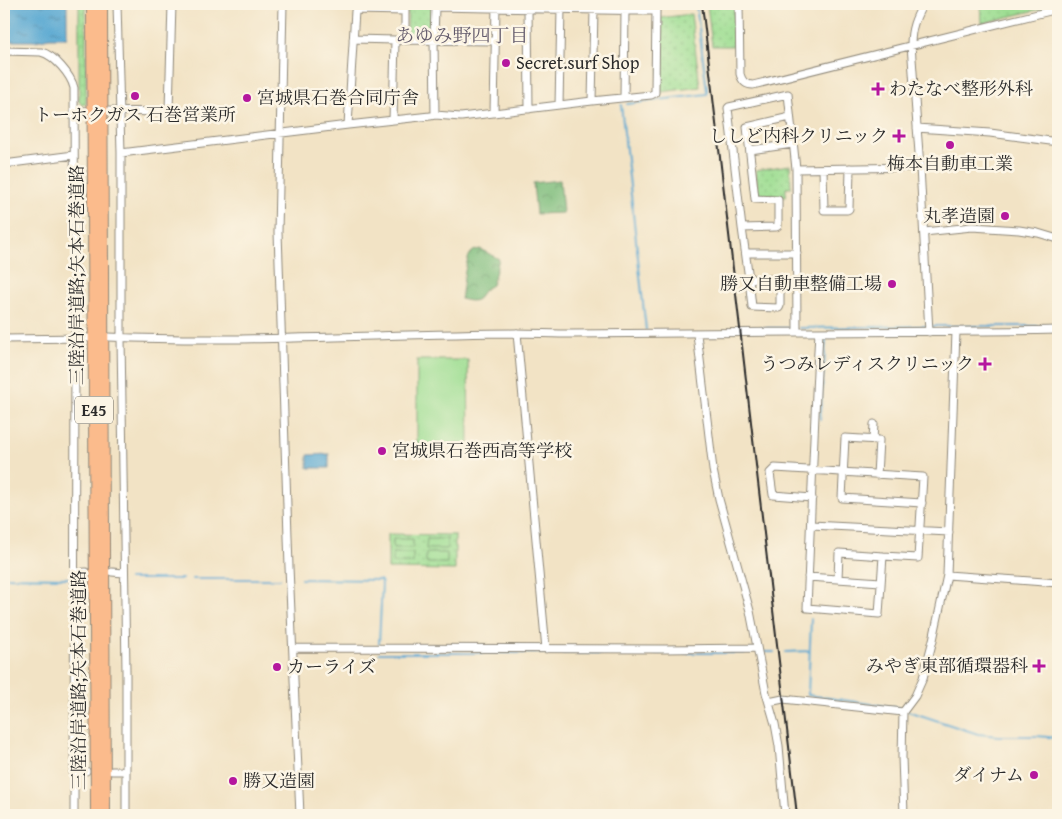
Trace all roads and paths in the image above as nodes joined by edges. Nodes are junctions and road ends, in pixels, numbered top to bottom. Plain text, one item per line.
1 (92, 4) edge
2 (102, 4) edge
3 (118, 4) edge
4 (172, 4) edge
5 (283, 4) edge
6 (739, 4) edge
7 (924, 4) edge
8 (496, 6) edge
9 (405, 7) edge
10 (528, 9) junction
11 (561, 9) junction
12 (594, 10) junction
13 (625, 10) junction
14 (1058, 10) edge
15 (353, 38) junction
16 (395, 40) junction
17 (405, 40) junction
18 (434, 40) junction
19 (496, 40) junction
20 (911, 45) junction
21 (4, 51) edge
22 (624, 97) junction
23 (592, 101) junction
24 (560, 105) junction
25 (529, 109) junction
26 (74, 111) junction
27 (86, 111) dead end
28 (108, 111) dead end
29 (120, 111) junction
30 (494, 113) junction
31 (435, 115) junction
32 (790, 117) junction
33 (393, 120) junction
34 (348, 125) junction
35 (917, 128) junction
36 (280, 134) junction
37 (1058, 142) edge
38 (793, 144) junction
39 (750, 150) junction
40 (121, 153) junction
41 (74, 155) junction
42 (4, 164) edge
43 (920, 167) junction
44 (850, 168) junction
45 (796, 169) junction
46 (823, 169) junction
47 (742, 228) junction
48 (924, 232) junction
49 (1058, 239) edge
50 (746, 253) junction
51 (797, 254) junction
52 (749, 279) junction
53 (1058, 330) edge
54 (797, 332) junction
55 (819, 332) junction
56 (929, 332) junction
57 (956, 332) junction
58 (517, 333) junction
59 (697, 334) junction
60 (110, 337) dead end
61 (75, 338) junction
62 (88, 338) dead end
63 (121, 338) junction
64 (282, 338) junction
65 (4, 339) edge
66 (874, 424) dead end
67 (873, 440) junction
68 (813, 471) junction
69 (844, 472) junction
70 (876, 474) junction
71 (812, 498) junction
72 (922, 503) junction
73 (811, 525) junction
74 (920, 530) junction
75 (949, 532) junction
76 (883, 556) junction
77 (86, 572) dead end
78 (112, 572) dead end
79 (74, 573) junction
80 (124, 573) junction
81 (948, 575) junction
82 (808, 577) junction
83 (838, 579) junction
84 (881, 582) junction
85 (1058, 583) edge
86 (293, 648) junction
87 (756, 648) junction
88 (546, 649) junction
89 (769, 702) junction
90 (903, 712) junction
91 (86, 771) dead end
92 (112, 771) dead end
93 (126, 771) junction
94 (73, 772) junction
95 (74, 815) edge
96 (96, 815) edge
97 (105, 815) edge
98 (126, 815) edge
99 (300, 815) edge
100 (785, 815) edge
101 (904, 815) edge

1 - 96 highway, 三陸沿岸道路;矢本石巻道路 / E45
2 - 97 highway, 三陸沿岸道路;矢本石巻道路 / E45
3 - 29 street
4 - 29 street
5 - 36 street
6 - 20 street
7 - 20 street
8 - 10 street
8 - 18 street
8 - 19 street
9 - 15 street
9 - 17 street
10 - 11 street
10 - 25 street
11 - 12 street
11 - 24 street
12 - 13 street
12 - 23 street
13 - 22 street
13 - 22 street
14 - 20 street
15 - 16 street
15 - 34 street
16 - 17 street
16 - 33 street
17 - 18 street
18 - 19 street
18 - 31 street
19 - 30 street
20 - 35 street
21 - 26 street
22 - 23 street
23 - 24 street
24 - 25 street
25 - 30 street
26 - 27 street
26 - 41 street
28 - 29 street
29 - 40 street
30 - 31 street
31 - 33 street
32 - 38 street
32 - 39 street
32 - 47 street
33 - 34 street
34 - 36 street
35 - 37 street
35 - 43 street
36 - 40 street
36 - 64 street
38 - 39 street
38 - 45 street
39 - 47 street
40 - 63 street
41 - 42 street
41 - 61 street
43 - 44 street
43 - 48 street
44 - 46 street
44 - 46 street
45 - 46 street
45 - 51 street
47 - 50 street
48 - 49 street
48 - 56 street
50 - 51 street
50 - 52 street
51 - 54 street
52 - 52 street
53 - 57 street
54 - 55 street
54 - 59 street
55 - 56 street
55 - 68 street
56 - 57 street
57 - 75 street
58 - 59 street
58 - 64 street
58 - 88 street
59 - 87 street
60 - 63 street
61 - 62 street
61 - 65 street
61 - 79 street
63 - 64 street
63 - 80 street
64 - 86 street
66 - 67 street
67 - 69 street
67 - 70 street
68 - 69 street
68 - 71 street
68 - 71 street
69 - 70 street
69 - 72 street
70 - 72 street
71 - 73 street
72 - 74 street
73 - 74 street
73 - 82 street
74 - 75 street
74 - 76 street
75 - 81 street
76 - 83 street
76 - 84 street
77 - 79 street
78 - 80 street
79 - 94 street
80 - 93 street
81 - 85 street
81 - 90 street
82 - 83 street
82 - 84 street
83 - 84 street
86 - 88 street
86 - 99 street
87 - 88 street
87 - 89 street
89 - 90 street
89 - 100 street
90 - 101 street
91 - 94 street
92 - 93 street
93 - 98 street
94 - 95 street

